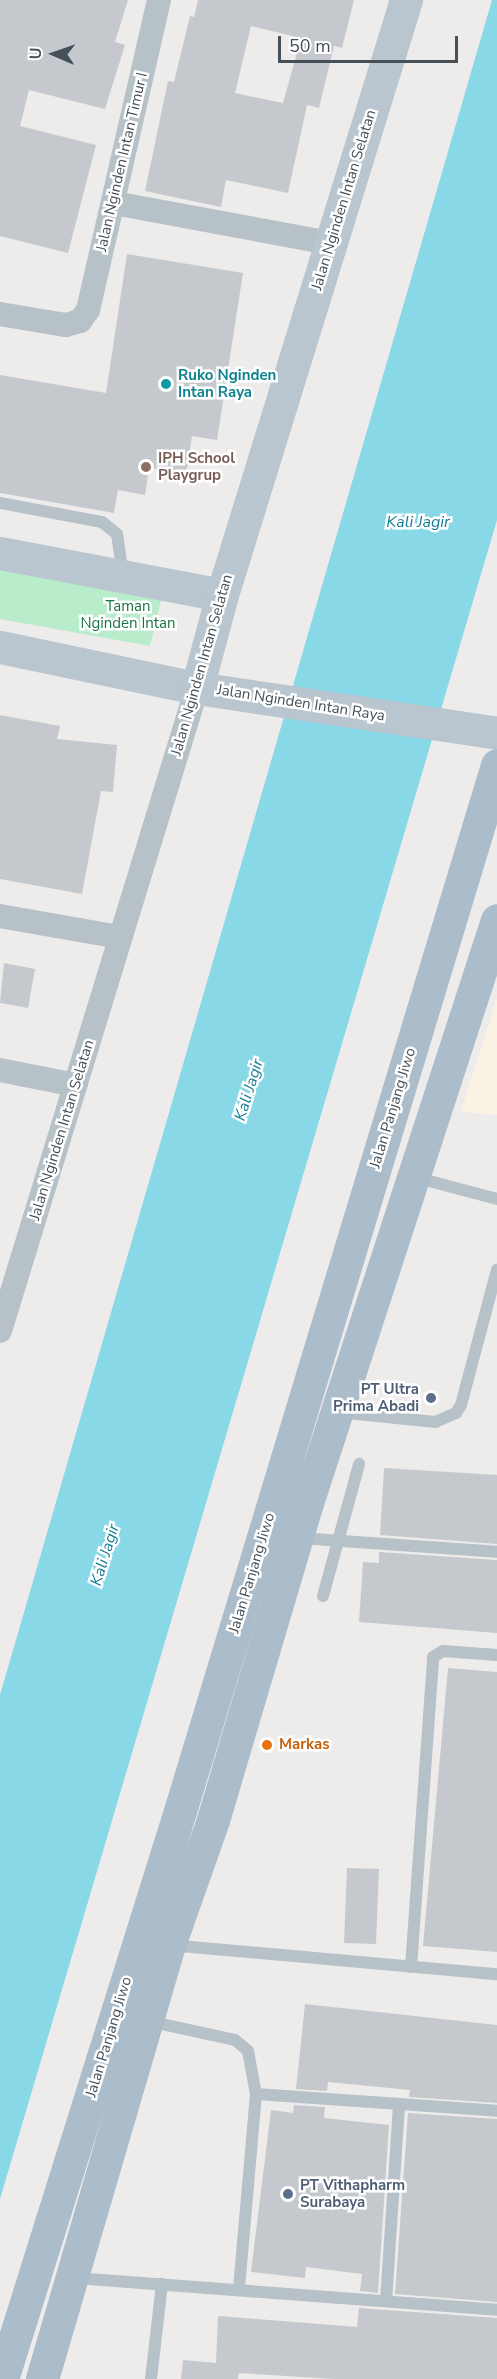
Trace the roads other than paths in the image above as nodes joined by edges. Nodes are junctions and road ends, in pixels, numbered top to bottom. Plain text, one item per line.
1 (159, 0) edge
2 (406, 0) edge
3 (114, 203) junction
4 (330, 243) junction
5 (0, 314) edge
6 (0, 502) edge
7 (0, 554) edge
8 (123, 576) junction
9 (222, 595) junction
10 (0, 647) edge
11 (197, 688) junction
12 (497, 733) edge
13 (497, 765) edge
14 (0, 916) edge
15 (497, 920) edge
16 (119, 937) junction
17 (0, 1071) edge
18 (76, 1085) junction
19 (414, 1177) junction
20 (497, 1199) edge
21 (497, 1270) edge
22 (0, 1331) edge
23 (337, 1412) junction
24 (359, 1464) dead end
25 (297, 1538) junction
26 (339, 1540) junction
27 (497, 1552) edge
28 (323, 1596) dead end
29 (497, 1655) edge
30 (180, 1811) junction
31 (213, 1820) junction
32 (163, 1868) junction
33 (194, 1875) junction
34 (169, 1945) junction
35 (411, 1967) junction
36 (497, 1974) edge
37 (148, 2022) junction
38 (256, 2094) junction
39 (399, 2104) junction
40 (497, 2111) edge
41 (75, 2278) junction
42 (162, 2284) junction
43 (239, 2290) junction
44 (386, 2301) junction
45 (497, 2310) edge
46 (2, 2379) edge
47 (42, 2379) edge
48 (151, 2379) edge

1 - 3 street, Jalan Nginden Intan Timur I
2 - 4 street, Jalan Nginden Intan Selatan
3 - 4 street
3 - 5 street, Jalan Nginden Intan Timur I
4 - 9 street, Jalan Nginden Intan Selatan
6 - 8 lane
7 - 8 street
8 - 9 street
9 - 11 street, Jalan Nginden Intan Selatan
10 - 11 street, Jalan Nginden Intan Raya
11 - 12 street, Jalan Nginden Intan Raya
11 - 16 street, Jalan Nginden Intan Selatan
13 - 30 main road, Jalan Panjang Jiwo
14 - 16 street
15 - 19 main road
16 - 18 street, Jalan Nginden Intan Selatan
17 - 18 street
18 - 22 street, Jalan Nginden Intan Selatan
19 - 20 lane
19 - 23 main road
21 - 23 lane
23 - 25 main road
24 - 26 lane
25 - 26 lane
25 - 31 main road
26 - 27 lane
26 - 28 lane
29 - 35 lane
30 - 31 main road
30 - 32 main road, Jalan Panjang Jiwo
31 - 33 main road
32 - 33 main road
32 - 46 main road, Jalan Panjang Jiwo
33 - 34 main road
34 - 35 lane
34 - 37 main road
35 - 36 lane
37 - 38 lane
37 - 41 main road
38 - 39 lane
38 - 43 lane
39 - 40 lane
39 - 44 lane
41 - 42 lane
41 - 47 main road
42 - 43 lane
42 - 48 lane
43 - 44 lane
44 - 45 lane

